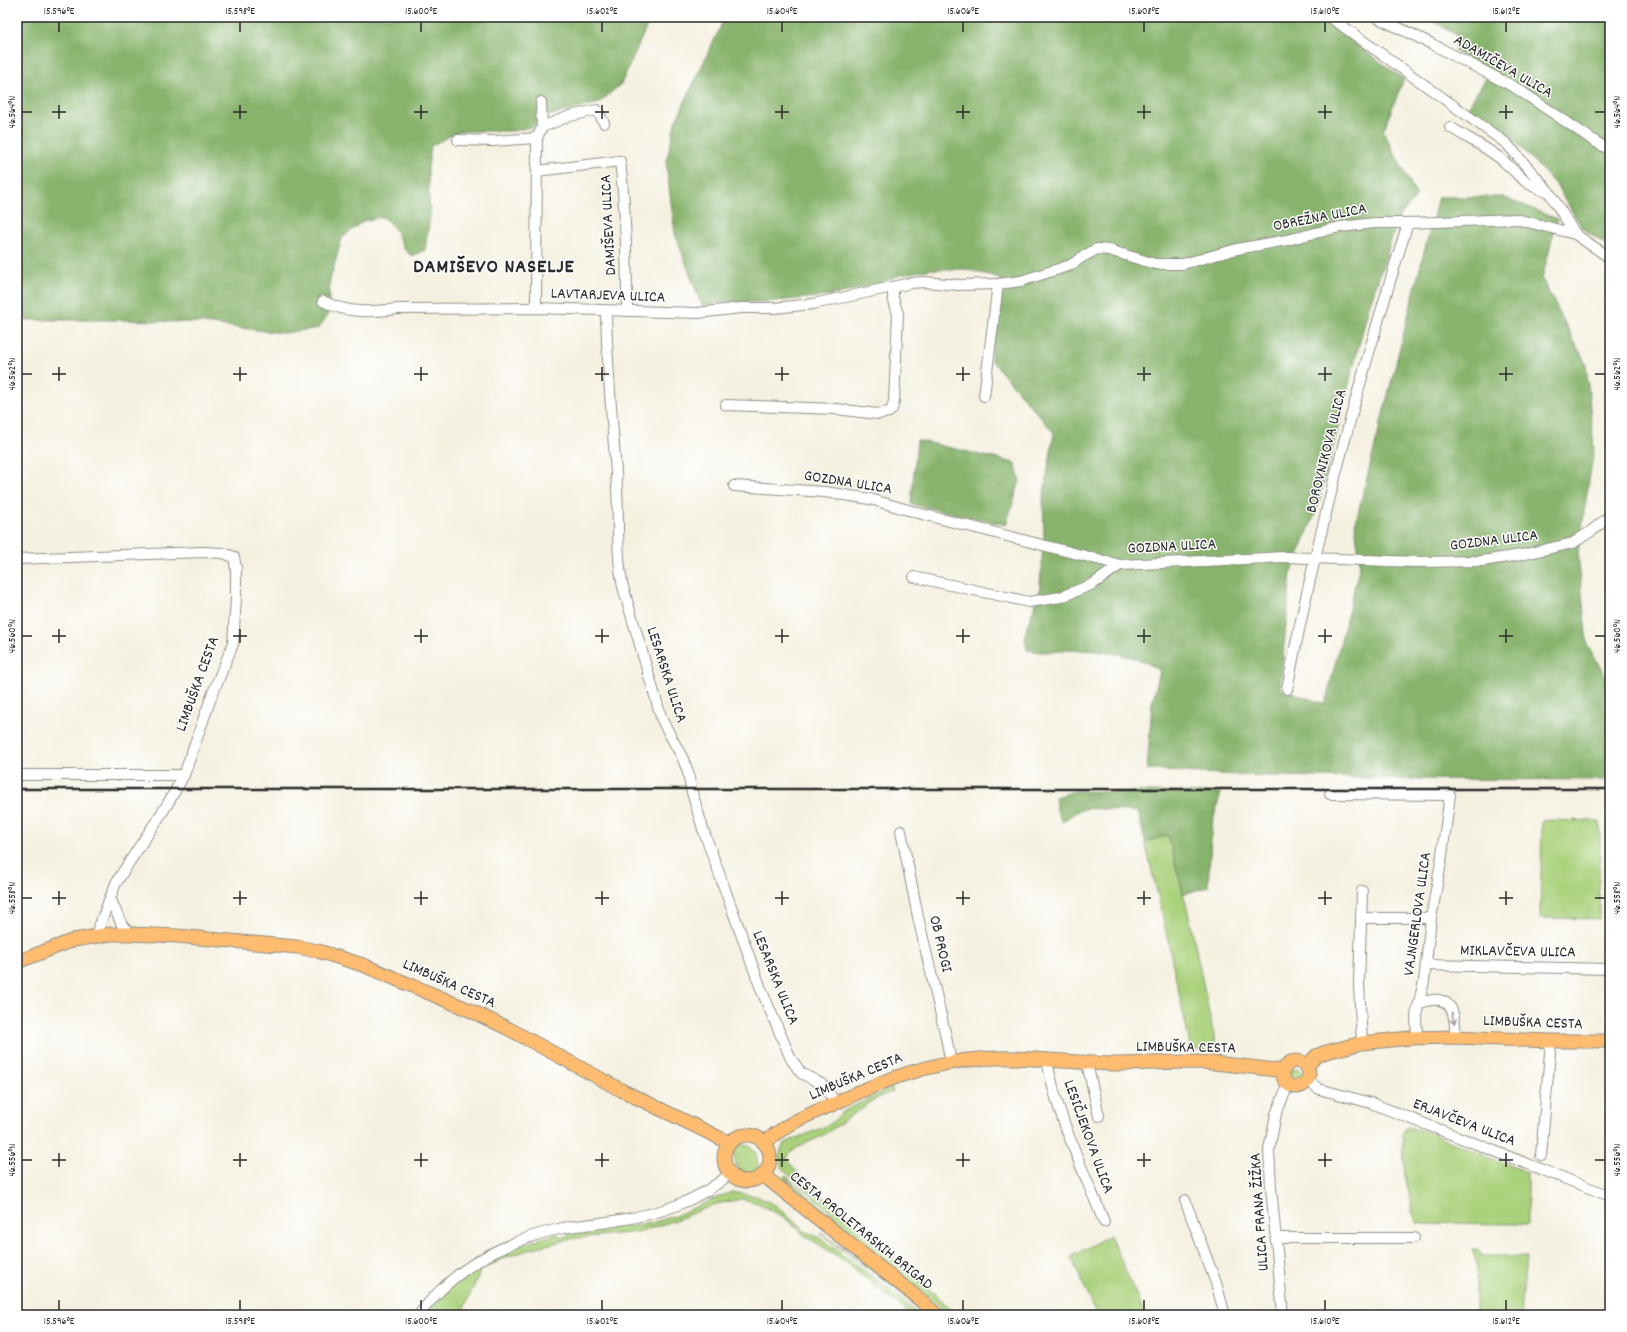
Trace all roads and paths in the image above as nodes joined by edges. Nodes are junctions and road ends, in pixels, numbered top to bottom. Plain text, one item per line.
1 (1330, 17) edge
2 (1376, 17) edge
3 (541, 102) dead end
4 (604, 123) dead end
5 (542, 126) junction
6 (1450, 127) dead end
7 (537, 138) junction
8 (458, 140) dead end
9 (1610, 150) edge
10 (537, 171) junction
11 (1549, 192) junction
12 (1408, 224) junction
13 (1575, 234) junction
14 (1097, 249) joint
15 (1610, 258) edge
16 (998, 284) junction
17 (893, 287) junction
18 (323, 301) dead end
19 (536, 308) junction
20 (606, 311) junction
21 (627, 311) junction
22 (984, 396) dead end
23 (726, 405) dead end
24 (734, 486) dead end
25 (1610, 516) edge
26 (1316, 558) junction
27 (17, 559) edge
28 (1120, 565) junction
29 (914, 577) dead end
30 (1287, 689) dead end
31 (17, 775) edge
32 (184, 775) junction
33 (1330, 794) dead end
34 (902, 831) dead end
35 (1362, 891) dead end
36 (110, 898) junction
37 (1361, 918) junction
38 (1431, 918) junction
39 (130, 934) junction
40 (95, 937) junction
41 (17, 962) edge
42 (1426, 965) junction
43 (1610, 969) edge
44 (1420, 1003) junction
45 (1417, 1037) junction
46 (1455, 1037) junction
47 (1551, 1041) junction
48 (1610, 1041) edge
49 (1362, 1043) junction
50 (1047, 1060) junction
51 (951, 1063) junction
52 (1088, 1063) junction
53 (1307, 1066) junction
54 (1283, 1071) junction
55 (1307, 1080) junction
56 (1288, 1085) junction
57 (836, 1103) junction
58 (1099, 1116) dead end
59 (730, 1143) junction
60 (764, 1143) junction
61 (1541, 1155) dead end
62 (730, 1174) junction
63 (763, 1175) junction
64 (1610, 1196) edge
65 (1186, 1200) dead end
66 (1104, 1222) dead end
67 (1276, 1238) junction
68 (1414, 1238) dead end
69 (419, 1315) edge
70 (937, 1315) edge
71 (1225, 1315) edge
72 (1283, 1315) edge

1 - 11 street, OBREŽNA ULICA
2 - 9 street, ADAMIČEVA ULICA
3 - 5 street
4 - 5 street
5 - 7 street
6 - 11 street
7 - 8 street
7 - 10 street
10 - 19 street
10 - 21 street, DAMIŠEVA ULICA
11 - 13 street, OBREŽNA ULICA
12 - 13 street, OBREŽNA ULICA
12 - 14 street, OBREŽNA ULICA
12 - 26 street, BOROVNIKOVA ULICA
13 - 15 street, OBREŽNA ULICA
14 - 16 street, LAVTARJEVA ULICA
16 - 17 street, LAVTARJEVA ULICA
16 - 22 street
17 - 21 street, LAVTARJEVA ULICA
17 - 23 street
18 - 19 street, LAVTARJEVA ULICA
19 - 20 street, LAVTARJEVA ULICA
20 - 21 street, LAVTARJEVA ULICA
20 - 57 street, LESARSKA ULICA
24 - 28 street, GOZDNA ULICA
25 - 26 street, GOZDNA ULICA
26 - 28 street, GOZDNA ULICA
26 - 30 street, BOROVNIKOVA ULICA
27 - 32 street, LIMBUŠKA CESTA
28 - 29 street
31 - 32 street
32 - 36 street, LIMBUŠKA CESTA
33 - 38 street, VAJNGERLOVA ULICA
34 - 51 street, OB PROGI
35 - 37 street
36 - 39 street
36 - 40 street, LIMBUŠKA CESTA
37 - 38 street
37 - 49 street
38 - 42 street, VAJNGERLOVA ULICA
39 - 40 main road, LIMBUŠKA CESTA
39 - 59 main road, LIMBUŠKA CESTA
40 - 41 main road, LIMBUŠKA CESTA
42 - 43 street, MIKLAVČEVA ULICA
42 - 44 street, VAJNGERLOVA ULICA
44 - 45 street, VAJNGERLOVA ULICA
44 -> 46 street
45 - 46 main road, LIMBUŠKA CESTA
45 - 49 main road, LIMBUŠKA CESTA
46 - 47 main road, LIMBUŠKA CESTA
47 - 48 main road, LIMBUŠKA CESTA
47 - 61 street
49 - 53 main road, LIMBUŠKA CESTA
50 - 51 main road, LIMBUŠKA CESTA
50 - 52 main road, LIMBUŠKA CESTA
50 - 66 street, LESIČJEKOVA ULICA
51 - 57 main road, LIMBUŠKA CESTA
52 - 54 main road, LIMBUŠKA CESTA
52 - 58 street
53 - 54 main road
53 - 55 main road
54 - 56 main road
55 - 56 main road
55 - 64 street, ERJAVČEVA ULICA
56 - 67 street, ULICA FRANA ŽIŽKA
57 - 60 main road, LIMBUŠKA CESTA
59 - 60 main road
59 - 62 main road
60 - 63 main road
62 - 63 main road
62 - 69 street
63 - 70 main road, CESTA PROLETARSKIH BRIGAD
65 - 71 street
67 - 68 street
67 - 72 street, ULICA FRANA ŽIŽKA

